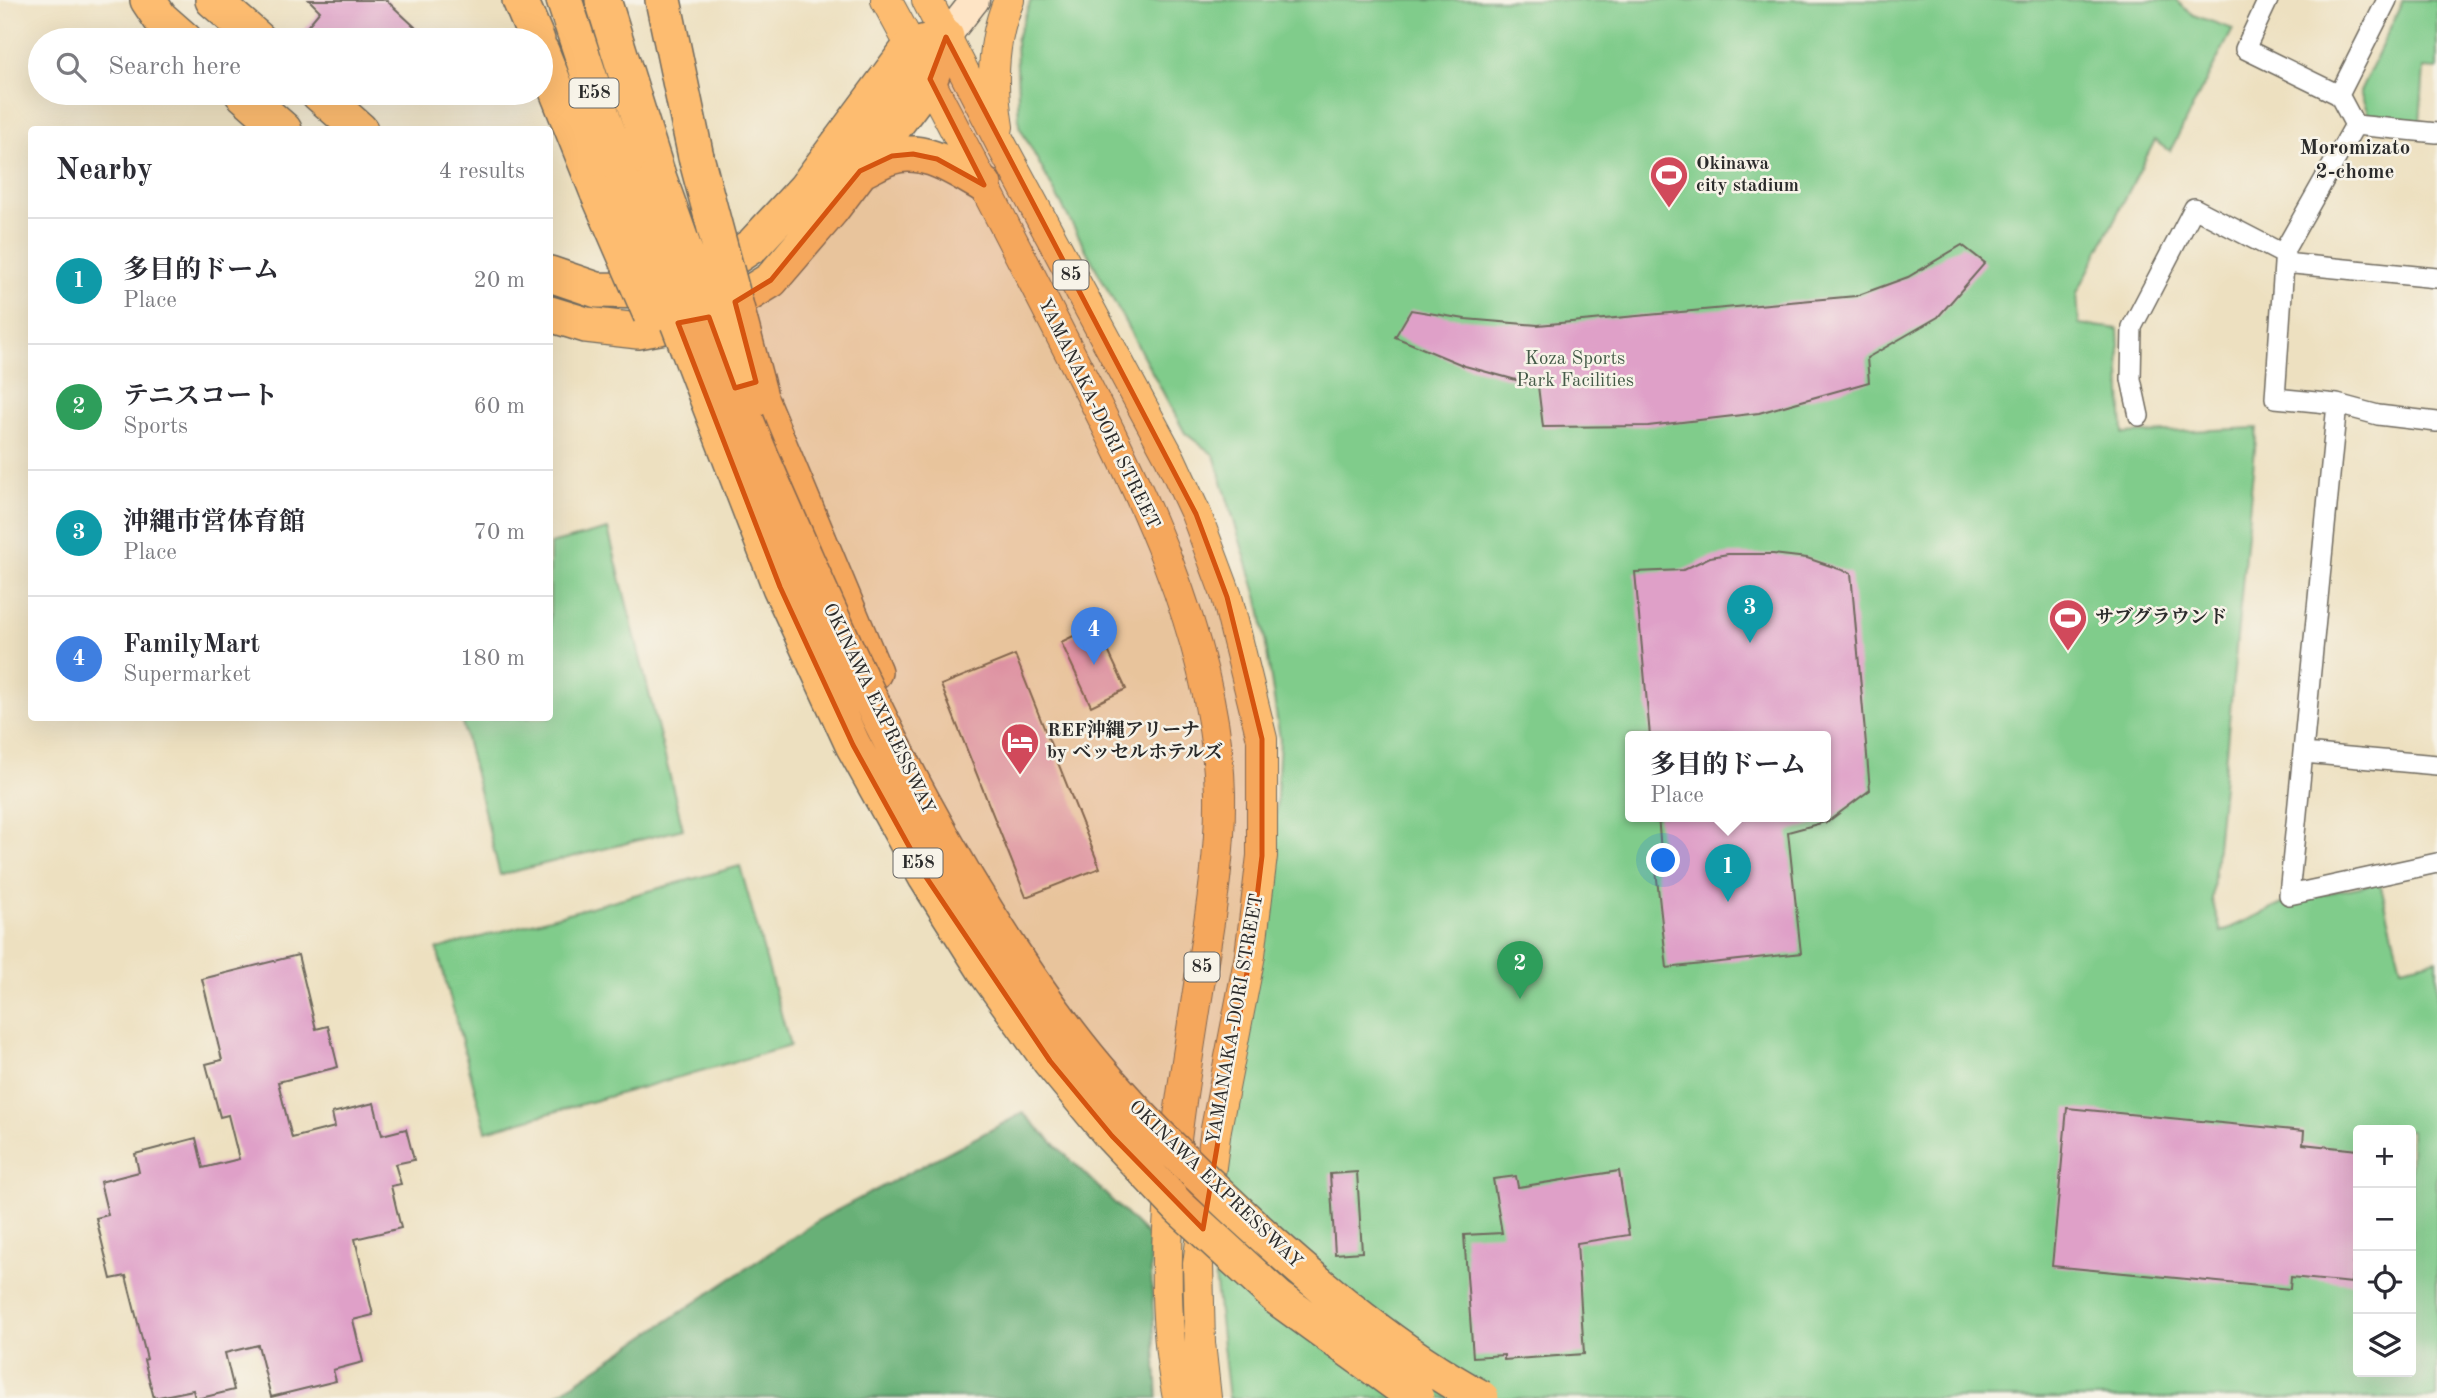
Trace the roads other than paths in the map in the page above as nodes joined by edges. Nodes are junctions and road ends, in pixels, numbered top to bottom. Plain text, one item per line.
1 (148, 0) edge
2 (213, 0) edge
3 (520, 0) edge
4 (564, 0) edge
5 (603, 0) edge
6 (663, 0) edge
7 (886, 0) edge
8 (927, 0) edge
9 (975, 0) edge
10 (1009, 0) edge
11 (2268, 0) edge
12 (2386, 0) edge
13 (171, 28) edge
14 (245, 28) edge
15 (532, 28) edge
16 (946, 37) junction
17 (911, 46) junction
18 (553, 70) edge
19 (930, 79) junction
20 (2339, 95) junction
21 (256, 105) edge
22 (332, 105) edge
23 (2355, 125) junction
24 (279, 126) edge
25 (355, 126) edge
26 (2437, 133) edge
27 (1002, 146) junction
28 (860, 172) junction
29 (627, 185) junction
30 (984, 185) junction
31 (2285, 259) junction
32 (553, 275) edge
33 (2437, 278) edge
34 (553, 315) edge
35 (2337, 404) junction
36 (2139, 416) dead end
37 (2437, 422) edge
38 (2304, 753) junction
39 (2437, 765) edge
40 (953, 858) junction
41 (2437, 863) edge
42 (1178, 1398) edge
43 (1206, 1398) edge
44 (1416, 1398) edge
45 (1481, 1398) edge

1 - 13 highway
2 - 14 highway
3 - 15 highway
4 - 29 highway, OKINAWA EXPRESSWAY / E58
5 - 29 highway, OKINAWA EXPRESSWAY / E58
6 - 40 highway, bridge
7 - 17 main road, YAMANAKA-DORI STREET / 85
8 - 16 main road, YAMANAKA-DORI STREET / 85
9 - 16 street
10 - 27 main road
11 - 20 street
12 - 20 street
16 - 17 highway
16 - 19 highway
16 - 27 main road, YAMANAKA-DORI STREET / 85
17 - 19 main road, YAMANAKA-DORI STREET / 85
17 - 32 highway
18 - 29 highway
19 - 28 highway
19 - 30 main road, YAMANAKA-DORI STREET / 85
20 - 23 street
21 - 24 highway
22 - 25 highway
23 - 26 street
23 - 31 street
27 - 43 main road, YAMANAKA-DORI STREET / 85
28 - 30 highway
28 - 34 highway
29 - 40 highway, OKINAWA EXPRESSWAY / E58, bridge
29 - 44 highway, OKINAWA EXPRESSWAY / E58, bridge
30 - 42 main road, YAMANAKA-DORI STREET / 85
31 - 33 street
31 - 35 street
31 - 36 street
35 - 37 street
35 - 38 street
38 - 39 street
38 - 41 street
40 - 45 highway, OKINAWA EXPRESSWAY / E58, bridge

